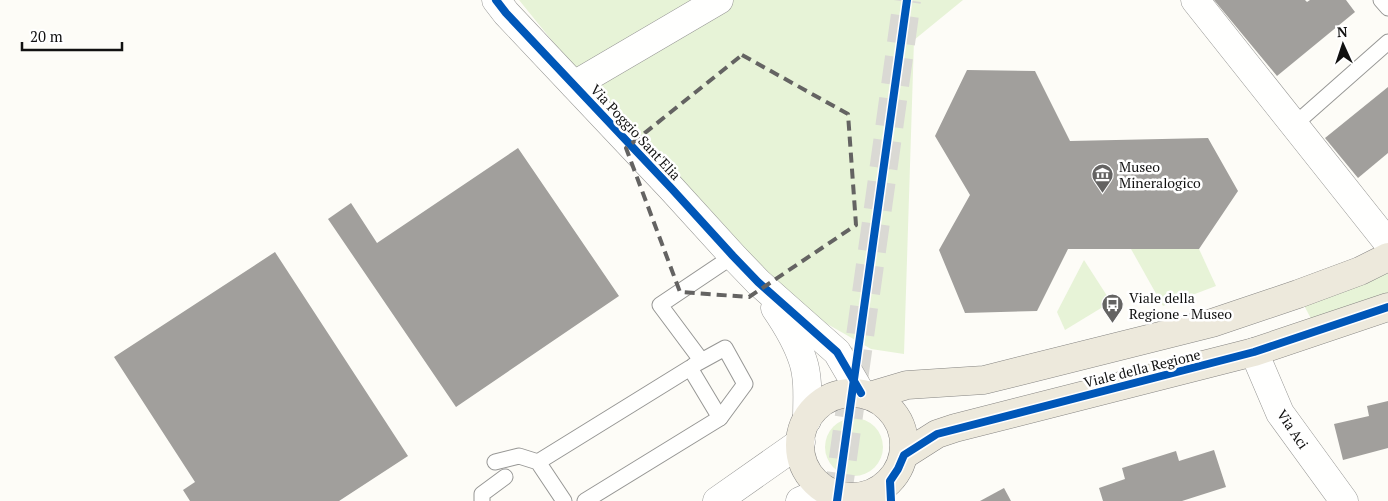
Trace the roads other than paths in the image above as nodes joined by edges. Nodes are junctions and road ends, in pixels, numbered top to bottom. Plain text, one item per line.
1 (496, 0) edge
2 (719, 0) edge
3 (1195, 0) edge
4 (1381, 0) edge
5 (1388, 8) edge
6 (1388, 42) edge
7 (574, 85) junction
8 (1294, 125) junction
9 (1388, 243) edge
10 (733, 256) junction
11 (1388, 257) edge
12 (758, 282) junction
13 (1388, 307) edge
14 (1254, 352) junction
15 (695, 364) junction
16 (866, 395) junction
17 (720, 418) junction
18 (804, 431) junction
19 (904, 455) junction
20 (494, 462) dead end
21 (538, 462) junction
22 (505, 477) dead end
23 (891, 491) edge
24 (835, 496) edge
25 (482, 501) edge
26 (564, 501) edge
27 (585, 501) edge
28 (717, 501) edge
29 (800, 501) edge
30 (1344, 501) edge

1 - 7 street, Via Poggio Sant'Elia
2 - 7 street
3 - 8 street
4 - 5 lane
6 - 8 lane
7 - 10 street, Via Poggio Sant'Elia
8 - 9 street
10 - 12 street, Via Poggio Sant'Elia
10 - 15 lane
11 - 16 main road, Viale della Regione
12 - 16 street
12 - 18 street
13 - 14 main road, Viale della Regione
14 - 19 main road, Viale della Regione
14 - 30 street, Via Aci
15 - 17 lane
15 - 17 lane
15 - 21 lane
16 - 18 main road
16 - 19 main road
17 - 27 lane
18 - 24 main road
18 - 28 street
19 - 23 main road
20 - 21 lane
21 - 26 lane
22 - 25 lane
23 - 24 main road
24 - 29 street

